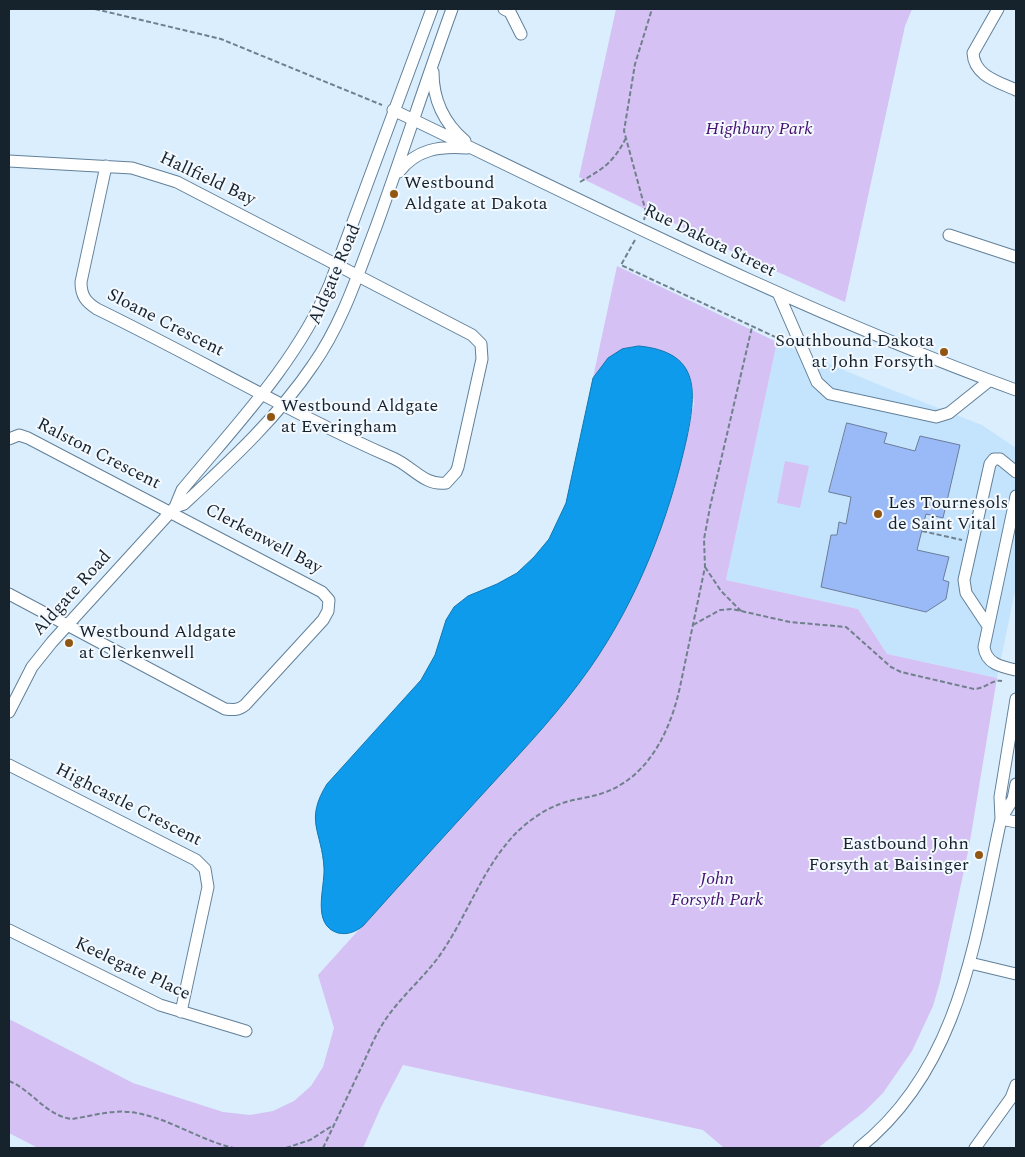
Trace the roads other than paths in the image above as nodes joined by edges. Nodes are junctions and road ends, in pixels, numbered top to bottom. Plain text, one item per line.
1 (432, 9) edge
2 (452, 9) edge
3 (504, 9) edge
4 (998, 9) edge
5 (521, 34) dead end
6 (433, 65) junction
7 (1016, 90) edge
8 (394, 110) junction
9 (414, 120) junction
10 (474, 149) junction
11 (9, 161) edge
12 (106, 166) junction
13 (393, 179) junction
14 (949, 235) dead end
15 (1016, 257) edge
16 (337, 264) junction
17 (353, 273) junction
18 (779, 295) junction
19 (1016, 381) edge
20 (995, 383) junction
21 (1016, 390) edge
22 (262, 394) junction
23 (1016, 398) edge
24 (278, 402) junction
25 (9, 439) edge
26 (1016, 472) edge
27 (1016, 496) edge
28 (173, 509) junction
29 (9, 594) edge
30 (68, 625) junction
31 (988, 626) junction
32 (1016, 670) edge
33 (1016, 699) edge
34 (9, 712) edge
35 (9, 765) edge
36 (1016, 784) edge
37 (1001, 819) junction
38 (1016, 822) edge
39 (9, 930) edge
40 (970, 964) junction
41 (1016, 974) edge
42 (181, 1012) junction
43 (246, 1031) dead end
44 (1016, 1085) edge
45 (859, 1148) edge
46 (975, 1148) edge

1 - 8 street, Aldgate Road
2 - 6 street, Aldgate Road
3 - 5 street
4 - 7 street
6 - 9 street, Aldgate Road
6 - 10 street
8 - 9 street, Rue Dakota Street
8 - 16 street, Aldgate Road
9 - 10 street, Rue Dakota Street
9 - 13 street, Aldgate Road
10 - 13 street
10 - 18 street, Rue Dakota Street
11 - 12 street, Hallfield Bay
12 - 16 street, Hallfield Bay
12 - 22 street, Sloane Crescent
13 - 17 street, Aldgate Road
14 - 15 street
16 - 17 street, Hallfield Bay
16 - 22 street, Aldgate Road
17 - 24 street, Aldgate Road
17 - 24 street, Hallfield Bay
18 - 20 street, Rue Dakota Street
18 - 20 street
19 - 20 street
20 - 21 street, Rue Dakota Street
20 - 23 street
22 - 24 street, Sloane Crescent
22 - 28 street, Aldgate Road
24 - 28 street, Aldgate Road
25 - 28 street, Ralston Crescent
26 - 31 street
27 - 31 street
28 - 30 street, Aldgate Road
28 - 30 street, Clerkenwell Bay
29 - 30 street
30 - 34 street, Aldgate Road
31 - 32 street
33 - 37 street
35 - 42 street, Highcastle Crescent
36 - 37 street
37 - 38 street
37 - 40 street
39 - 42 street, Keelegate Place
40 - 41 street
40 - 45 street
42 - 43 street, Keelegate Place
44 - 46 street

